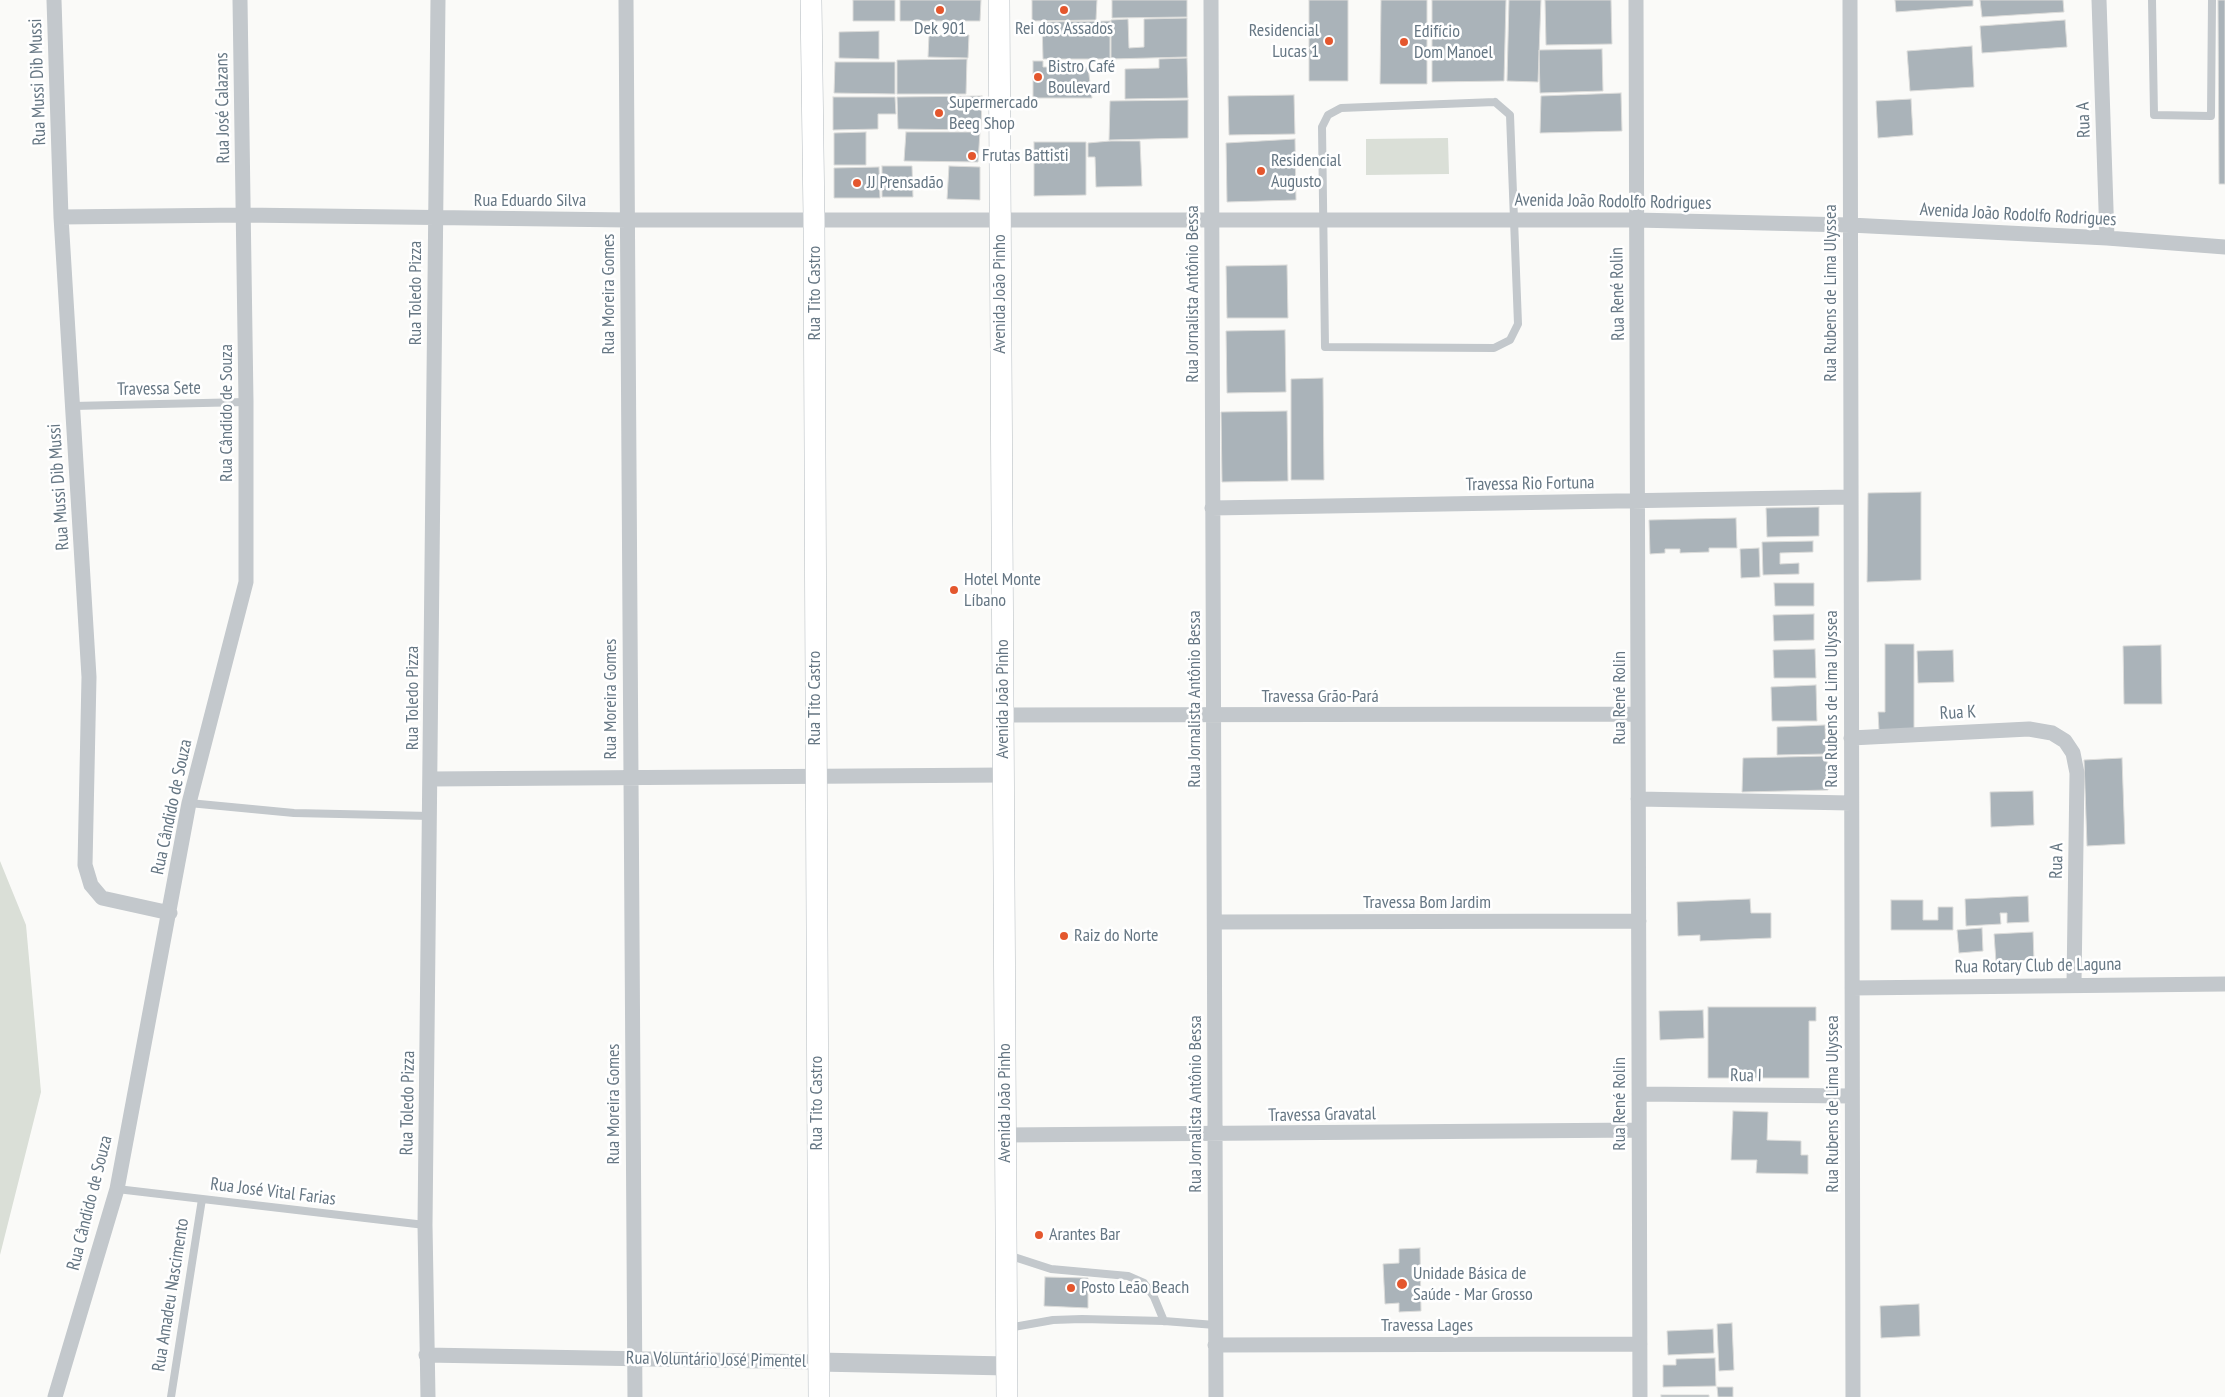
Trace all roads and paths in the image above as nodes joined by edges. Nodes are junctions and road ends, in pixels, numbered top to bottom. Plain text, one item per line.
1 (54, 0) edge
2 (240, 0) edge
3 (438, 0) edge
4 (626, 0) edge
5 (812, 0) edge
6 (999, 0) edge
7 (1212, 0) edge
8 (1636, 0) edge
9 (1850, 0) edge
10 (2099, 0) edge
11 (2152, 0) edge
12 (2212, 0) edge
13 (244, 215) junction
14 (61, 217) junction
15 (436, 219) junction
16 (814, 219) junction
17 (999, 219) junction
18 (627, 220) junction
19 (1514, 220) junction
20 (1636, 220) junction
21 (1212, 221) junction
22 (1323, 221) junction
23 (1850, 225) junction
24 (2107, 238) junction
25 (2225, 247) edge
26 (246, 402) junction
27 (73, 406) junction
28 (1850, 497) junction
29 (1639, 502) junction
30 (1212, 508) junction
31 (1638, 714) junction
32 (1003, 716) junction
33 (1214, 716) junction
34 (1851, 738) junction
35 (2065, 741) joint
36 (1003, 775) junction
37 (816, 776) junction
38 (630, 777) junction
39 (431, 778) junction
40 (1638, 799) junction
41 (1851, 803) junction
42 (189, 804) junction
43 (430, 816) junction
44 (170, 913) junction
45 (1639, 921) junction
46 (1215, 922) junction
47 (2074, 984) junction
48 (2225, 984) edge
49 (1852, 988) junction
50 (1639, 1094) junction
51 (1852, 1096) junction
52 (1639, 1130) junction
53 (1214, 1134) junction
54 (1005, 1135) junction
55 (117, 1189) junction
56 (202, 1198) junction
57 (425, 1225) junction
58 (1006, 1254) junction
59 (1164, 1321) junction
60 (1215, 1326) junction
61 (1006, 1328) junction
62 (1640, 1344) junction
63 (1215, 1345) junction
64 (426, 1355) junction
65 (634, 1359) junction
66 (818, 1362) junction
67 (1007, 1366) junction
68 (55, 1397) edge
69 (171, 1397) edge
70 (428, 1397) edge
71 (636, 1397) edge
72 (819, 1397) edge
73 (1008, 1397) edge
74 (1216, 1397) edge
75 (1640, 1397) edge
76 (1853, 1397) edge

1 - 14 street, Rua Mussi Dib Mussi
2 - 13 street, Rua José Calazans
3 - 15 street, Rua Toledo Pizza
4 - 18 street, Rua Moreira Gomes
5 - 16 main road, Rua Tito Castro
6 - 17 main road, Avenida João Pinho
7 - 21 street, Rua Jornalista Antônio Bessa
8 - 20 street, Rua René Rolin
9 - 23 street, Rua Rubens de Lima Ulyssea
10 - 24 street, Rua A
11 - 12 lane
13 - 14 street, Rua Eduardo Silva
13 - 15 street, Rua Eduardo Silva
13 - 26 street, Rua Cândido de Souza
14 - 27 street, Rua Mussi Dib Mussi
15 - 18 street, Rua Eduardo Silva
15 - 39 street, Rua Toledo Pizza
16 - 17 street, Rua Eduardo Silva
16 - 18 street, Rua Eduardo Silva
16 - 37 main road, Rua Tito Castro
17 - 21 street, Avenida João Rodolfo Rodrigues
17 - 32 main road, Avenida João Pinho
18 - 38 street, Rua Moreira Gomes
19 - 20 street, Avenida João Rodolfo Rodrigues
19 - 22 street, Avenida João Rodolfo Rodrigues
19 - 22 lane
19 - 22 lane
20 - 23 street, Avenida João Rodolfo Rodrigues
20 - 29 street, Rua René Rolin
21 - 22 street, Avenida João Rodolfo Rodrigues
21 - 30 street, Rua Jornalista Antônio Bessa
23 - 24 street, Avenida João Rodolfo Rodrigues
23 - 28 street, Rua Rubens de Lima Ulyssea
24 - 25 street, Avenida João Rodolfo Rodrigues
26 - 27 lane, Travessa Sete
26 - 42 street, Rua Cândido de Souza
27 - 44 street, Rua Mussi Dib Mussi
28 - 29 street, Travessa Rio Fortuna
28 - 34 street, Rua Rubens de Lima Ulyssea
29 - 30 street, Travessa Rio Fortuna
29 - 31 street, Rua René Rolin
30 - 33 street, Rua Jornalista Antônio Bessa
31 - 33 street, Travessa Grão-Pará
31 - 40 street, Rua René Rolin
32 - 33 street, Travessa Grão-Pará
32 - 36 main road, Avenida João Pinho
33 - 46 street, Rua Jornalista Antônio Bessa
34 - 35 street, Rua K
34 - 41 street, Rua Rubens de Lima Ulyssea
35 - 47 street, Rua A
36 - 37 street
36 - 54 main road, Avenida João Pinho
37 - 38 street
37 - 66 main road, Rua Tito Castro
38 - 39 street
38 - 65 street, Rua Moreira Gomes
39 - 43 street, Rua Toledo Pizza
40 - 41 street
40 - 45 street, Rua René Rolin
41 - 49 street, Rua Rubens de Lima Ulyssea
42 - 43 lane
42 - 44 street, Rua Cândido de Souza
43 - 57 street, Rua Toledo Pizza
44 - 55 street, Rua Cândido de Souza
45 - 46 street, Travessa Bom Jardim
45 - 50 street, Rua René Rolin
46 - 53 street, Rua Jornalista Antônio Bessa
47 - 48 street, Rua Rotary Club de Laguna
47 - 49 street, Rua Rotary Club de Laguna
49 - 51 street, Rua Rubens de Lima Ulyssea
50 - 51 street, Rua I
50 - 52 street, Rua René Rolin
51 - 76 street, Rua Rubens de Lima Ulyssea
52 - 53 street, Travessa Gravatal
52 - 62 street, Rua René Rolin
53 - 54 street, Travessa Gravatal
53 - 60 street, Rua Jornalista Antônio Bessa
54 - 58 main road, Avenida João Pinho
55 - 56 lane, Rua José Vital Farias
55 - 68 street, Rua Cândido de Souza
56 - 57 lane, Rua José Vital Farias
56 - 69 lane, Rua Amadeu Nascimento
57 - 64 street, Rua Toledo Pizza
58 - 59 lane
58 - 61 main road, Avenida João Pinho
59 - 60 lane
59 - 61 lane
60 - 63 street, Rua Jornalista Antônio Bessa
61 - 67 main road, Avenida João Pinho
62 - 63 street, Travessa Lages
62 - 75 street, Rua René Rolin
63 - 74 street, Rua Jornalista Antônio Bessa
64 - 65 street, Rua Voluntário José Pimentel
64 - 70 street, Rua Toledo Pizza
65 - 66 street, Rua Voluntário José Pimentel
65 - 71 street, Rua Moreira Gomes
66 - 67 street, Rua Voluntário José Pimentel
66 - 72 main road, Rua Tito Castro
67 - 73 main road, Avenida João Pinho

